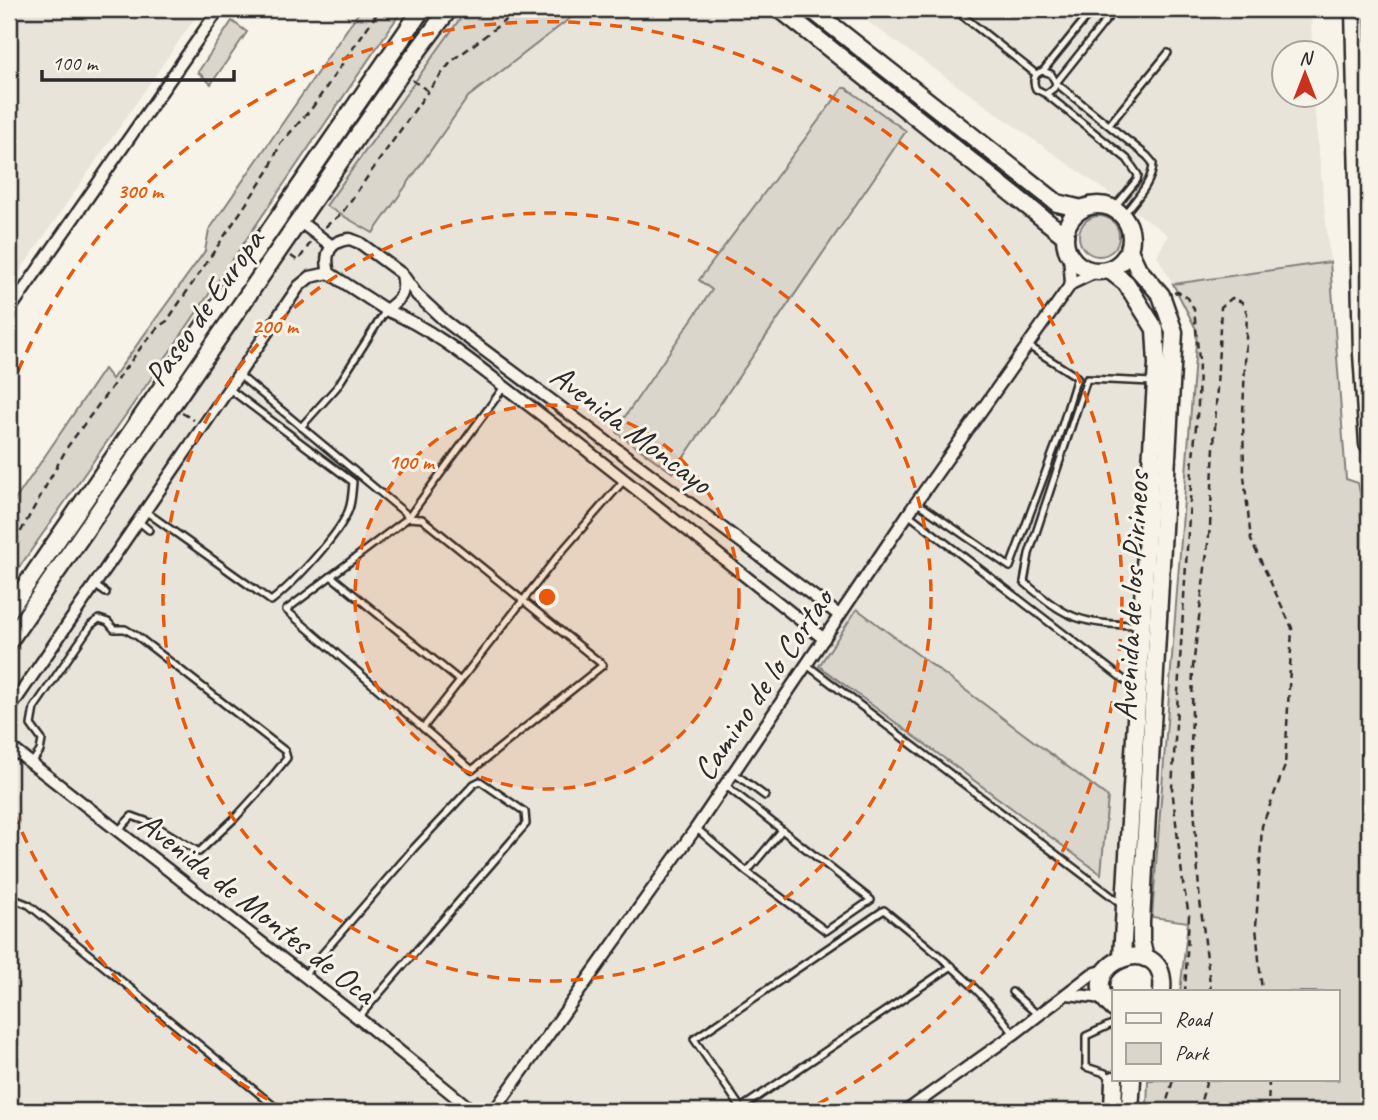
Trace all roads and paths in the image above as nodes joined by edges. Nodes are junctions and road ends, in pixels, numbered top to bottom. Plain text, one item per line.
1 (219, 9) edge
2 (380, 9) edge
3 (422, 9) edge
4 (449, 9) edge
5 (520, 9) edge
6 (779, 9) edge
7 (811, 9) edge
8 (954, 9) edge
9 (1093, 9) edge
10 (1115, 9) edge
11 (1355, 9) edge
12 (1168, 53) dead end
13 (1043, 71) junction
14 (401, 73) junction
15 (1036, 74) junction
16 (1056, 83) junction
17 (428, 91) junction
18 (1046, 94) junction
19 (1110, 125) junction
20 (1082, 209) junction
21 (1119, 212) junction
22 (299, 220) junction
23 (317, 234) junction
24 (1065, 236) junction
25 (332, 246) junction
26 (279, 249) junction
27 (1129, 250) junction
28 (1069, 254) junction
29 (1103, 270) junction
30 (329, 273) junction
31 (402, 274) junction
32 (1071, 284) junction
33 (1161, 295) junction
34 (386, 310) junction
35 (9, 311) edge
36 (1027, 345) junction
37 (238, 374) junction
38 (1155, 382) junction
39 (504, 387) junction
40 (228, 388) junction
41 (301, 427) junction
42 (1369, 441) edge
43 (637, 465) junction
44 (625, 479) junction
45 (916, 502) junction
46 (144, 510) junction
47 (908, 514) junction
48 (408, 518) junction
49 (137, 520) junction
50 (149, 530) dead end
51 (9, 553) edge
52 (331, 576) junction
53 (93, 584) junction
54 (106, 593) dead end
55 (524, 601) junction
56 (9, 610) edge
57 (839, 615) junction
58 (1141, 625) junction
59 (824, 639) junction
60 (9, 640) edge
61 (807, 665) junction
62 (460, 681) junction
63 (1137, 690) junction
64 (9, 710) edge
65 (423, 728) junction
66 (9, 746) edge
67 (31, 764) junction
68 (734, 773) junction
69 (725, 785) junction
70 (765, 796) dead end
71 (696, 828) junction
72 (782, 830) junction
73 (118, 831) junction
74 (747, 872) junction
75 (9, 897) edge
76 (1125, 907) junction
77 (1122, 957) junction
78 (1144, 958) junction
79 (952, 966) junction
80 (1106, 970) junction
81 (304, 975) junction
82 (1162, 990) edge
83 (1185, 990) edge
84 (1211, 990) edge
85 (1262, 990) edge
86 (1012, 992) dead end
87 (1067, 994) junction
88 (1111, 1011) edge
89 (1038, 1015) junction
90 (358, 1018) junction
91 (1014, 1034) junction
92 (1112, 1078) edge
93 (1114, 1082) edge
94 (1132, 1082) edge
95 (1172, 1082) edge
96 (1206, 1082) edge
97 (1269, 1082) edge
98 (742, 1110) edge
99 (280, 1111) edge
100 (473, 1111) edge
101 (494, 1111) edge
102 (906, 1111) edge
103 (1112, 1111) edge
104 (1130, 1111) edge
105 (1164, 1111) edge
106 (1198, 1111) edge
107 (1268, 1111) edge

1 - 35 street
2 - 51 path
3 - 56 main road, Paseo de Europa
4 - 14 main road, Paseo de Europa
5 - 17 path
6 - 24 main road
7 - 20 main road
8 - 15 lane
9 - 13 lane
10 - 16 lane
11 - 42 highway
12 - 19 lane
13 - 15 lane
13 - 16 lane
14 - 17 path
14 - 22 main road, Paseo de Europa
15 - 18 lane
16 - 18 lane
16 - 19 lane
17 - 23 path
18 - 21 lane
19 - 21 lane
20 - 21 main road
20 - 24 main road
21 - 27 main road
22 - 23 street
22 - 26 main road, Paseo de Europa
23 - 25 street
23 - 26 path
24 - 28 main road
25 - 30 street
25 - 31 street, Avenida Moncayo
26 - 60 main road, Paseo de Europa
27 - 29 main road
27 - 33 main road, Avenida de los Pirineos
28 - 29 main road
28 - 32 street
29 - 32 street, Camino de lo Cortao
29 - 38 main road, Avenida de los Pirineos
30 - 34 street, Avenida Moncayo
30 - 37 street
31 - 34 street
31 - 43 street, Avenida Moncayo
32 - 36 street, Camino de lo Cortao
33 - 78 main road, Avenida de los Pirineos
33 - 83 path
34 - 39 street, Avenida Moncayo
34 - 41 lane
36 - 45 street, Camino de lo Cortao
36 - 45 lane
37 - 40 street
37 - 41 lane
38 - 58 main road, Avenida de los Pirineos
38 - 58 lane
39 - 44 street, Avenida Moncayo
39 - 48 lane
40 - 46 street
40 - 46 lane
41 - 48 lane
43 - 44 street
43 - 57 street, Avenida Moncayo
44 - 55 lane
44 - 59 street, Avenida Moncayo
45 - 47 street, Camino de lo Cortao
46 - 49 street
47 - 57 street, Camino de lo Cortao
47 - 63 lane
48 - 52 lane
48 - 55 lane
49 - 50 lane
49 - 53 street
52 - 62 lane
52 - 65 lane
53 - 54 lane
53 - 64 street
55 - 62 lane
55 - 65 lane
57 - 59 street, Camino de lo Cortao
58 - 63 main road, Avenida de los Pirineos
59 - 61 street, Camino de lo Cortao
61 - 68 street, Camino de lo Cortao
61 - 76 lane
62 - 65 lane
63 - 76 main road, Avenida de los Pirineos
66 - 67 street, Avenida de Montes de Oca
67 - 73 street, Avenida de Montes de Oca
67 - 73 lane
68 - 69 street, Camino de lo Cortao
68 - 70 lane
69 - 71 street, Camino de lo Cortao
69 - 72 lane
71 - 74 lane
71 - 101 street, Camino de lo Cortao
72 - 74 lane
72 - 74 lane
73 - 81 street, Avenida de Montes de Oca
75 - 99 lane
76 - 77 main road, Avenida de los Pirineos
77 - 78 main road
77 - 80 main road
78 - 82 main road
79 - 91 lane
79 - 98 lane
79 - 98 lane
80 - 87 street
80 - 88 main road
81 - 90 street, Avenida de Montes de Oca
81 - 90 lane
84 - 85 path
86 - 89 lane
87 - 88 street
87 - 89 street
88 - 92 lane
89 - 91 street
90 - 100 street, Avenida de Montes de Oca
91 - 102 street
93 - 103 main road
94 - 104 main road
95 - 105 path
96 - 106 path
97 - 107 path

